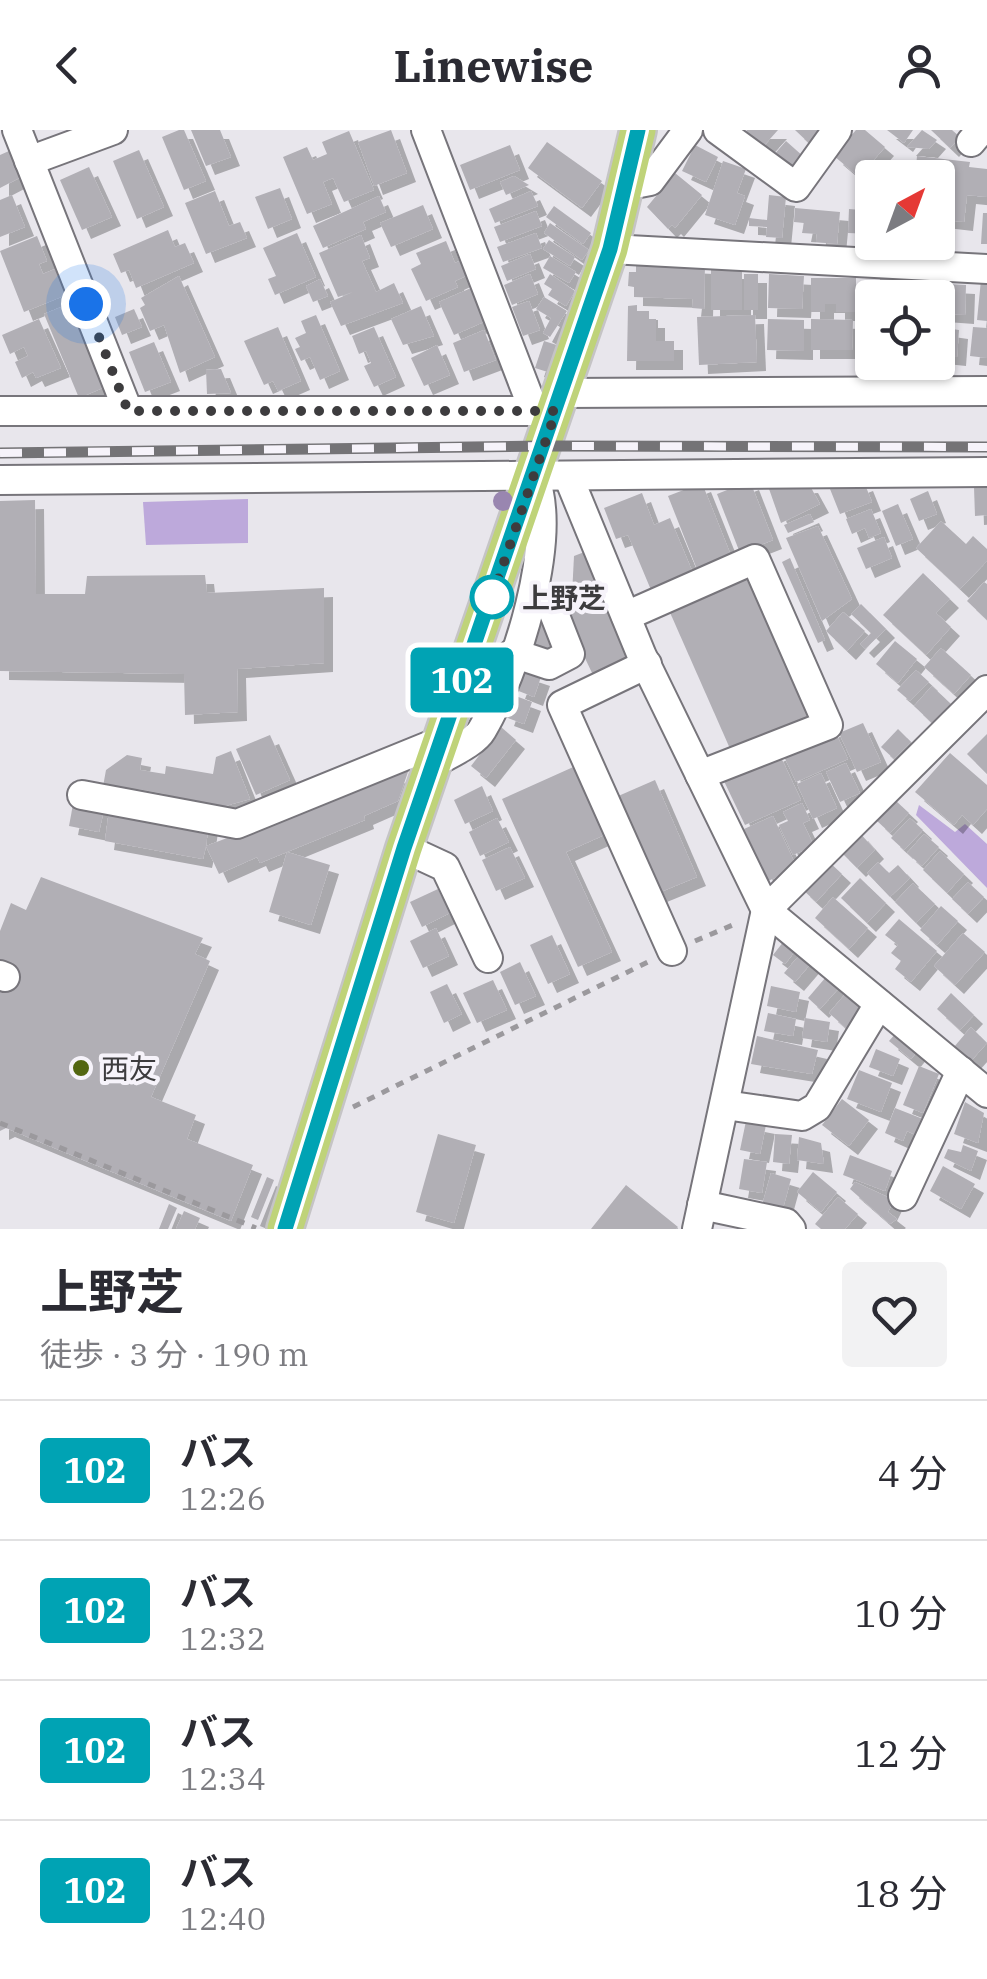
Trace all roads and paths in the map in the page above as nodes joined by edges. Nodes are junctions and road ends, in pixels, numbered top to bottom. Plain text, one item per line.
1 (17, 130) edge
2 (113, 130) edge
3 (426, 130) edge
4 (638, 130) edge
5 (688, 130) edge
6 (718, 130) edge
7 (838, 130) edge
8 (30, 162) junction
9 (624, 186) junction
10 (610, 249) junction
11 (987, 269) edge
12 (987, 391) edge
13 (551, 405) junction
14 (0, 411) edge
15 (128, 411) junction
16 (987, 472) edge
17 (551, 476) junction
18 (0, 480) edge
19 (534, 600) junction
20 (626, 616) junction
21 (514, 653) junction
22 (646, 664) junction
23 (987, 690) edge
24 (436, 753) junction
25 (700, 776) junction
26 (82, 795) dead end
27 (404, 848) junction
28 (766, 910) junction
29 (672, 951) junction
30 (487, 959) dead end
31 (879, 1004) junction
32 (961, 1072) junction
33 (987, 1093) edge
34 (725, 1106) junction
35 (0, 1123) edge
36 (315, 1126) junction
37 (903, 1196) dead end
38 (700, 1217) edge
39 (279, 1228) edge
40 (791, 1229) edge

1 - 8 street
2 - 8 street
3 - 13 street
4 - 9 main road
5 - 9 street
6 - 7 street
8 - 15 street
9 - 10 main road
10 - 11 street
10 - 13 main road
12 - 13 street
13 - 15 street
13 - 17 main road
14 - 15 street
16 - 17 street
17 - 18 street
17 - 19 street
17 - 20 street
17 - 24 main road
19 - 21 street
19 - 21 street
20 - 22 street
20 - 25 street
21 - 24 street
22 - 25 street
22 - 29 street
23 - 28 street
24 - 26 street
24 - 27 main road
25 - 28 street
27 - 30 street
27 - 36 main road
28 - 29 path
28 - 31 street
28 - 34 street
29 - 36 path
31 - 32 street
31 - 34 street
32 - 33 street
32 - 37 street
34 - 38 street
35 - 39 path
36 - 39 main road
38 - 40 street

